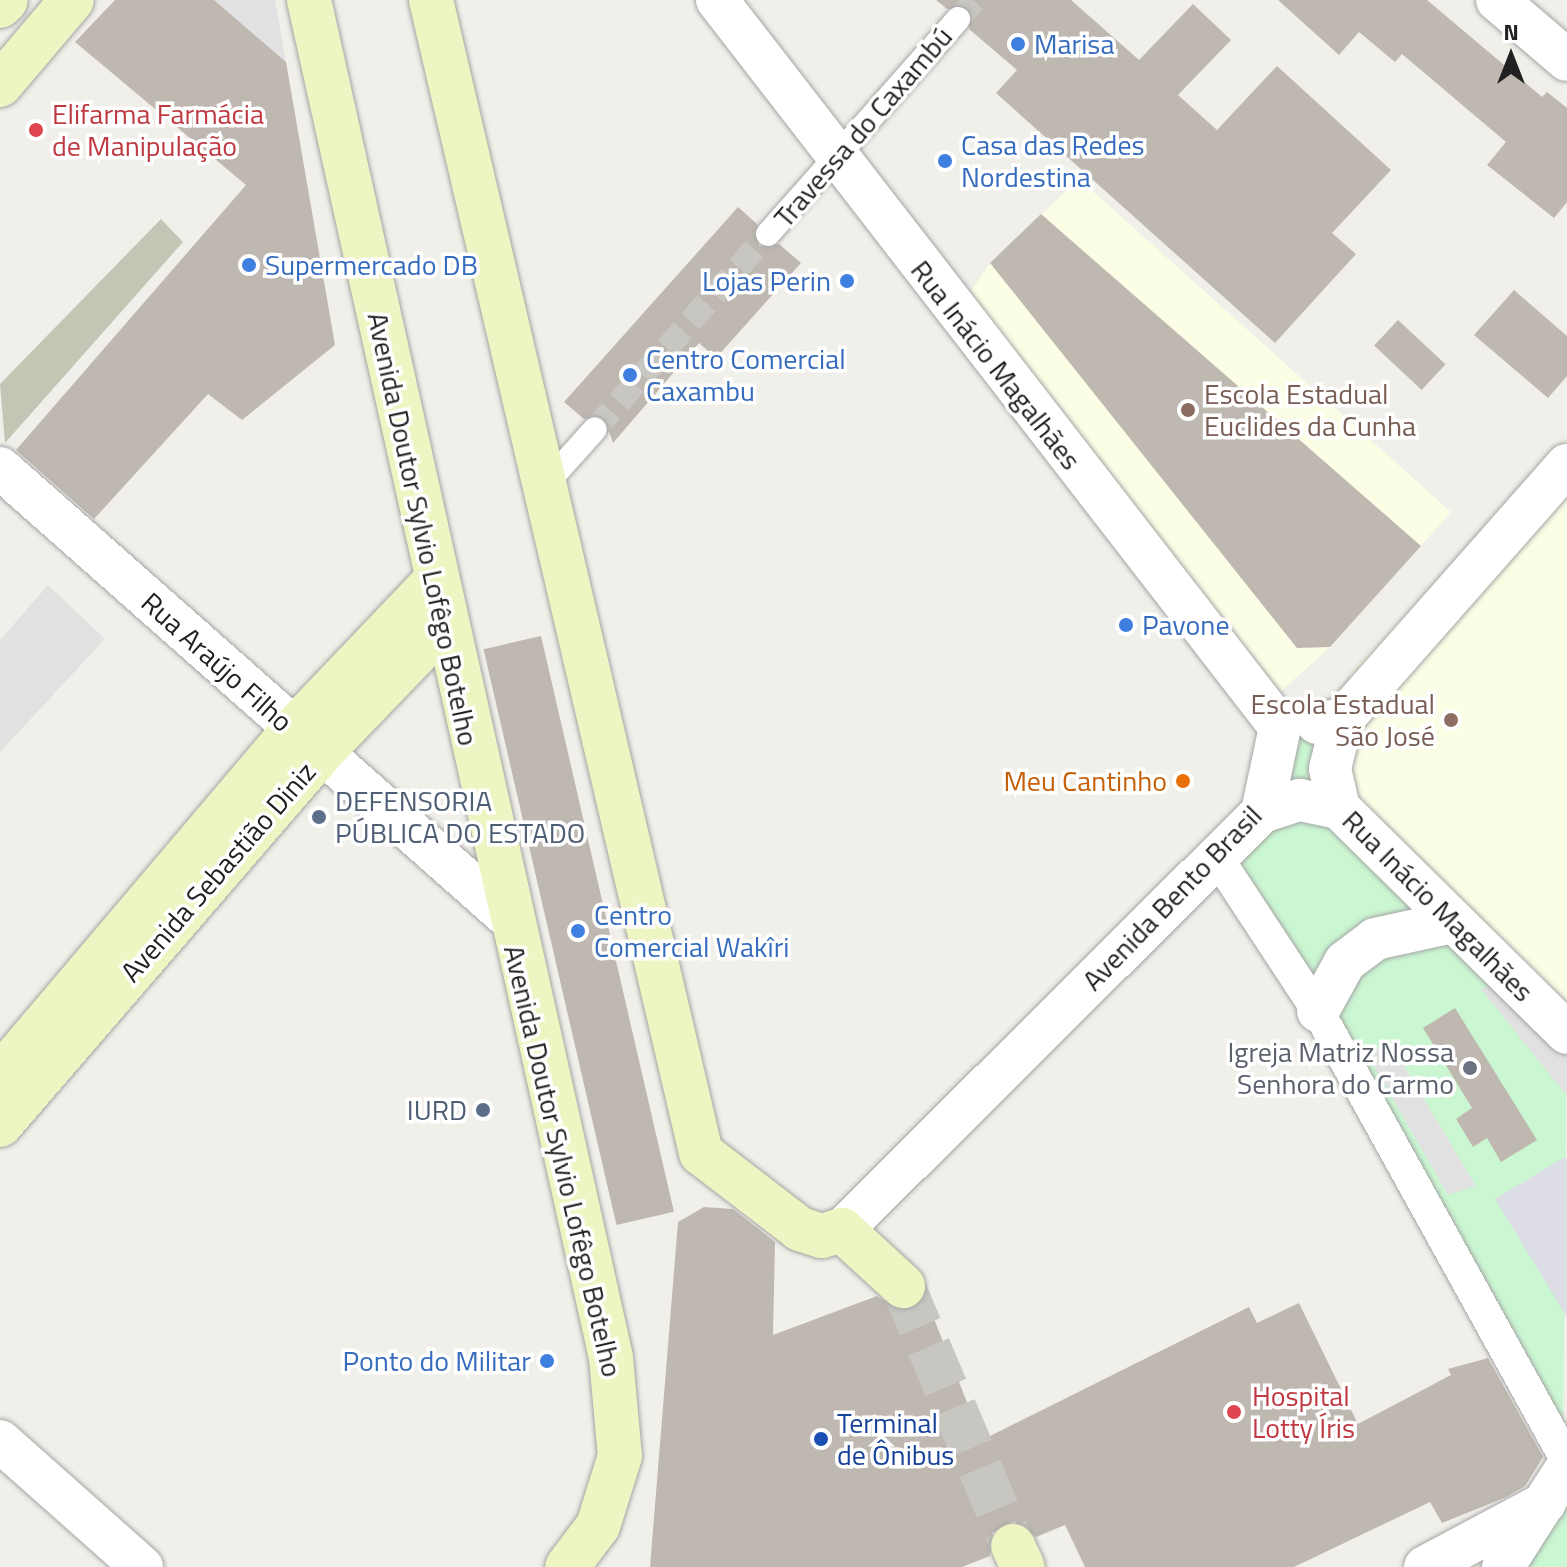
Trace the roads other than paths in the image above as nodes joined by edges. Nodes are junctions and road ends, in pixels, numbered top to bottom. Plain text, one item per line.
1 (6, 0) edge
2 (72, 0) edge
3 (431, 0) edge
4 (717, 0) edge
5 (1497, 0) edge
6 (0, 6) edge
7 (315, 7) edge
8 (958, 19) tunnel mouth
9 (1567, 60) edge
10 (0, 85) edge
11 (836, 158) junction
12 (768, 234) tunnel mouth
13 (595, 429) tunnel mouth
14 (1567, 465) edge
15 (0, 468) edge
16 (544, 486) junction
17 (434, 582) junction
18 (444, 625) junction
19 (1342, 720) junction
20 (1280, 727) junction
21 (306, 743) junction
22 (1339, 808) junction
23 (1262, 812) junction
24 (1218, 859) junction
25 (508, 917) junction
26 (1448, 923) junction
27 (1318, 1011) junction
28 (1567, 1033) edge
29 (0, 1076) edge
30 (0, 1125) edge
31 (842, 1230) junction
32 (903, 1286) tunnel mouth
33 (0, 1441) edge
34 (1567, 1464) edge
35 (1556, 1499) edge
36 (569, 1565) edge
37 (142, 1567) edge
38 (1425, 1567) edge
39 (1503, 1567) edge

1 - 6 main road
2 - 10 main road
3 - 16 main road
4 - 11 street, Rua Inácio Magalhães
5 - 9 street
7 - 17 main road, Avenida Doutor Sylvio Lofêgo Botelho
8 - 11 street, Travessa do Caxambú
11 - 12 street, Travessa do Caxambú
11 - 20 street, Rua Inácio Magalhães
13 - 16 street
14 - 19 street
15 - 21 street, Rua Araújo Filho
16 - 31 main road
17 - 18 main road, Avenida Doutor Sylvio Lofêgo Botelho
17 - 21 main road, Avenida Sebastião Diniz
18 - 21 main road, Avenida Sebastião Diniz
18 - 25 main road, Avenida Doutor Sylvio Lofêgo Botelho
19 - 20 street
19 - 22 street, Rua Inácio Magalhães
20 - 23 street, Avenida Bento Brasil
21 - 25 street, Rua Araújo Filho
21 - 29 main road, Avenida Sebastião Diniz
21 - 30 main road, Avenida Sebastião Diniz
22 - 23 street
22 - 26 street, Rua Inácio Magalhães
23 - 24 street, Avenida Bento Brasil
24 - 27 street
24 - 31 street, Avenida Bento Brasil
25 - 36 main road, Avenida Doutor Sylvio Lofêgo Botelho
26 - 27 street
26 - 28 street, Rua Inácio Magalhães
27 - 34 street
31 - 32 main road
33 - 37 street
34 - 35 street
35 - 38 street
35 - 39 street

